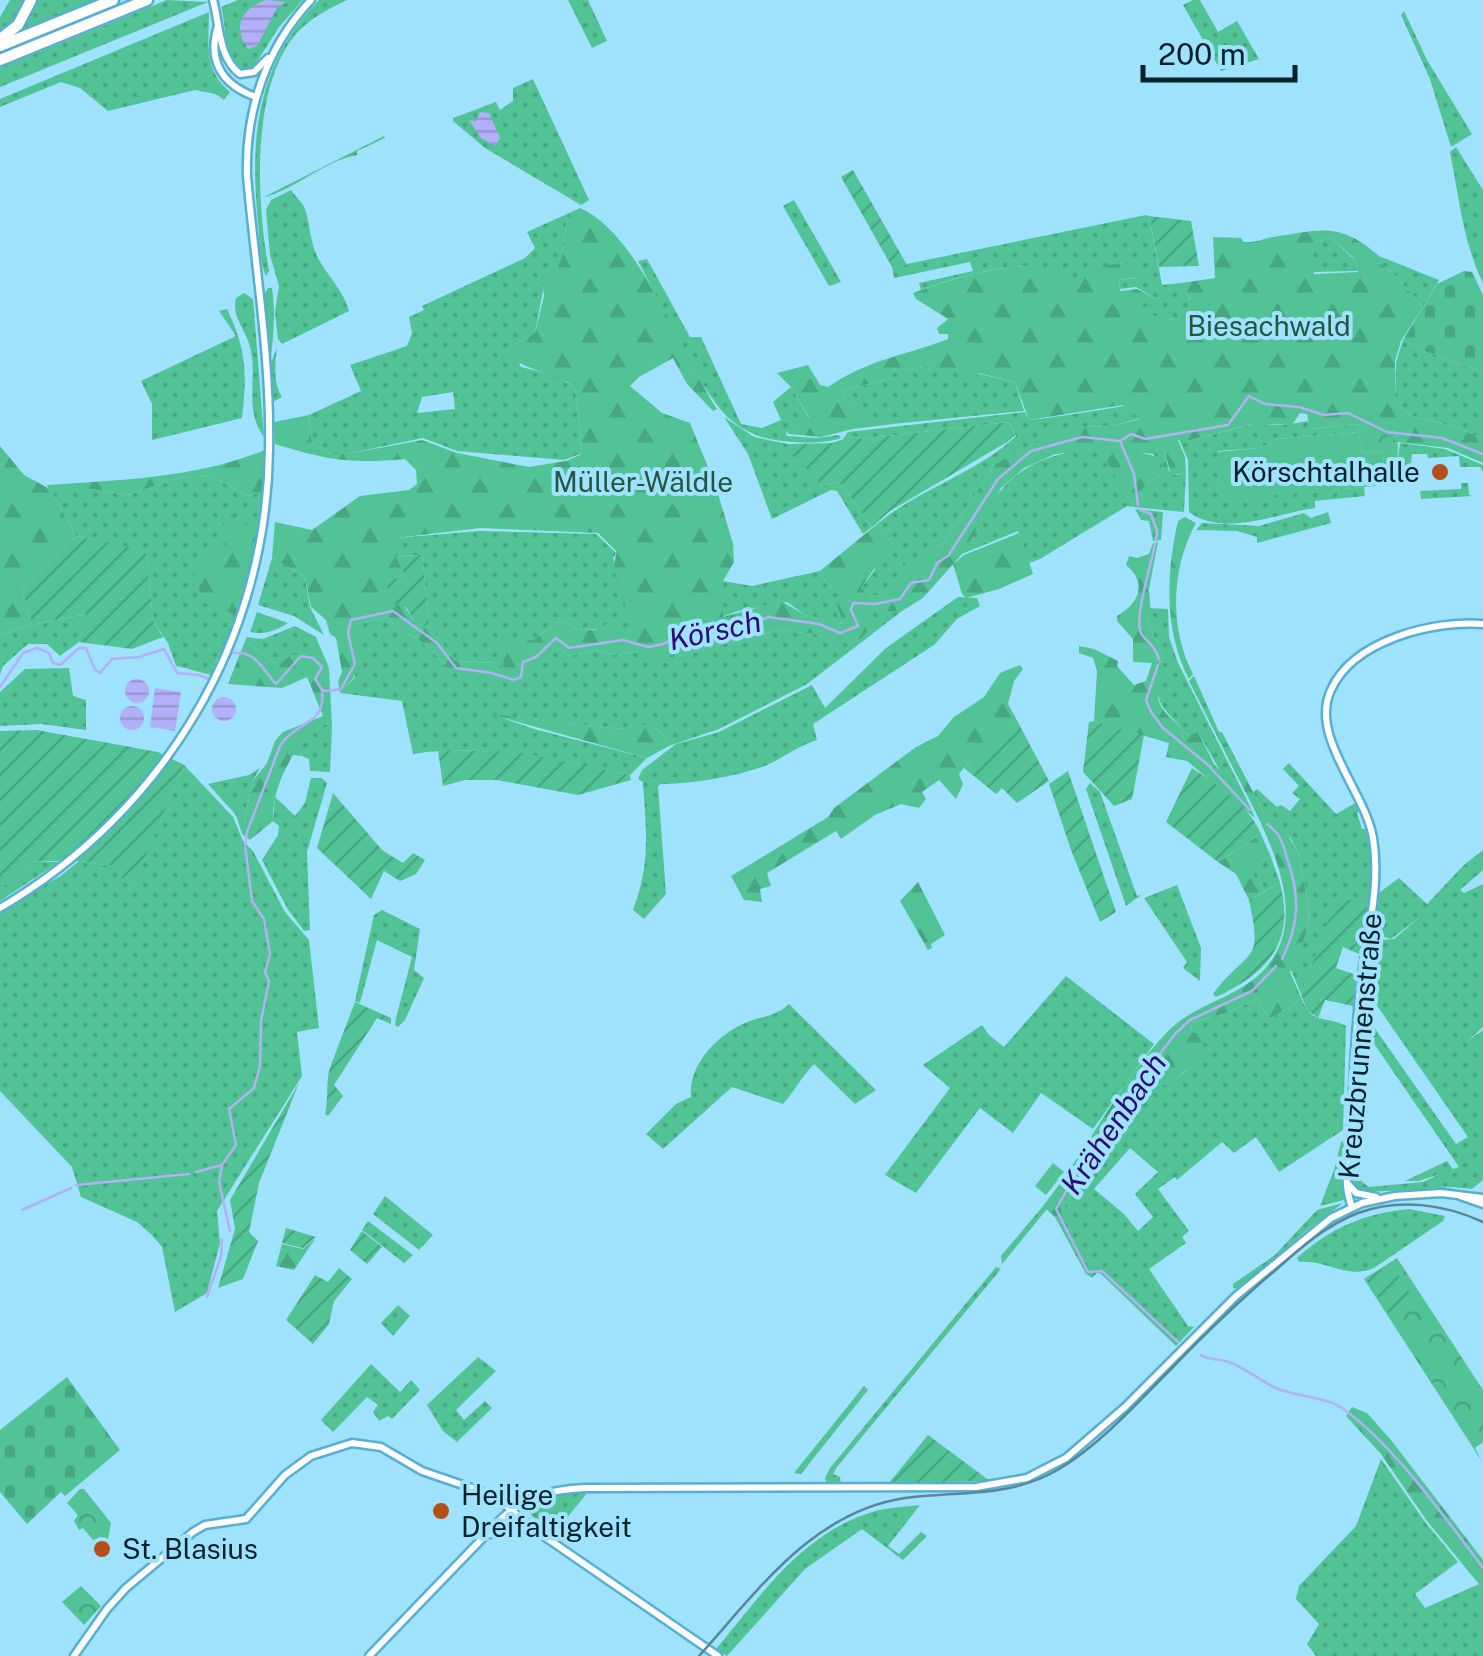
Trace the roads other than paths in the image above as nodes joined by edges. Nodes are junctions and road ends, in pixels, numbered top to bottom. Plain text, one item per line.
1 (31, 0) edge
2 (113, 0) edge
3 (147, 0) edge
4 (213, 0) edge
5 (311, 0) edge
6 (218, 25) junction
7 (0, 43) edge
8 (272, 54) junction
9 (0, 60) edge
10 (239, 74) junction
11 (257, 93) junction
12 (1483, 624) edge
13 (0, 908) edge
14 (1345, 1180) junction
15 (1382, 1198) junction
16 (1483, 1201) edge
17 (1352, 1206) junction
18 (512, 1510) junction
19 (532, 1528) junction
20 (485, 1537) junction
21 (74, 1656) edge
22 (368, 1656) edge
23 (718, 1656) edge

1 - 7 highway
2 - 7 highway
3 - 9 highway
4 - 6 main road
5 - 8 main road
6 - 10 main road
6 - 11 main road
8 - 10 main road
8 - 11 main road
10 - 11 main road
11 - 13 main road
12 - 14 main road, Kreuzbrunnenstraße
14 - 15 main road
14 - 17 main road, Kreuzbrunnenstraße
15 - 16 main road
15 - 17 main road
17 - 18 main road
18 - 19 main road
18 - 20 main road
18 - 21 main road
19 - 20 main road
19 - 23 main road
20 - 22 main road

